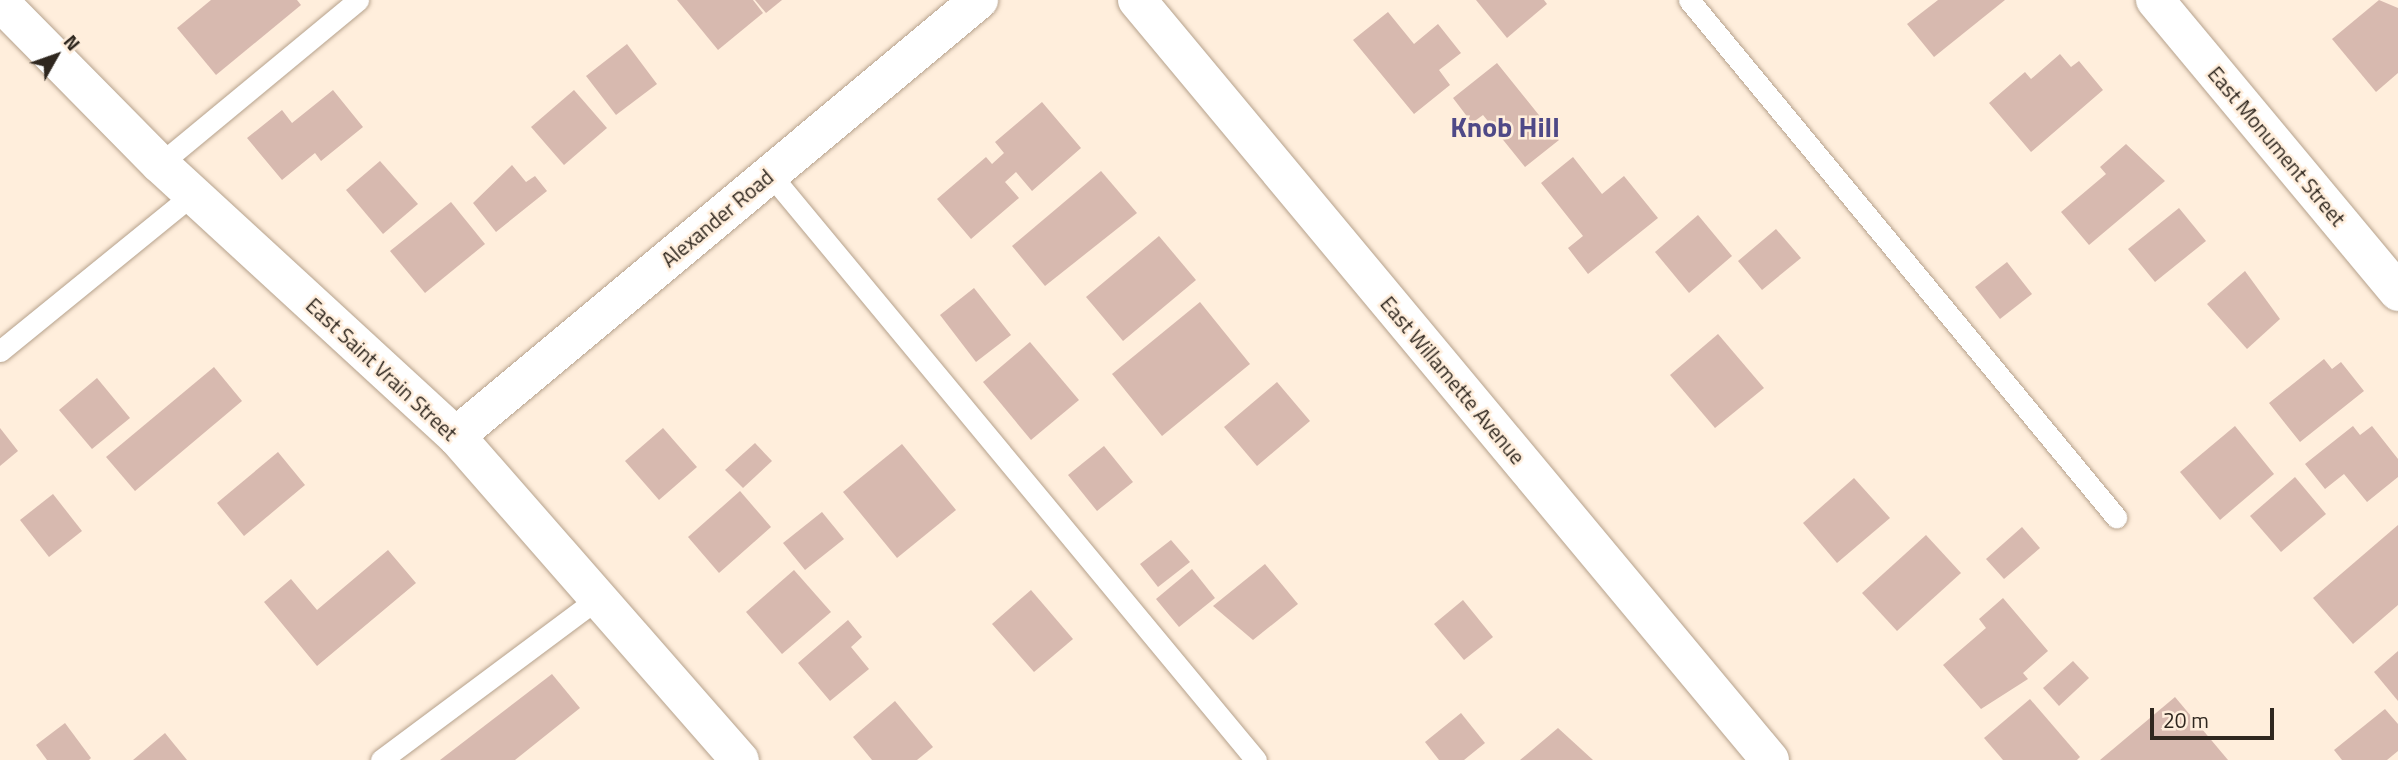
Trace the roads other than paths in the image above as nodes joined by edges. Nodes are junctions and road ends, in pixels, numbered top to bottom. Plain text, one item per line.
1 (358, 0) edge
2 (979, 0) edge
3 (1137, 0) edge
4 (1689, 0) edge
5 (2155, 0) edge
6 (0, 2) edge
7 (160, 164) junction
8 (770, 174) junction
9 (193, 194) junction
10 (2398, 292) edge
11 (0, 351) edge
12 (456, 436) junction
13 (2116, 517) dead end
14 (598, 598) junction
15 (382, 760) edge
16 (740, 760) edge
17 (1256, 760) edge
18 (1770, 760) edge

1 - 7 lane
2 - 8 street, Alexander Road
3 - 18 street, East Willamette Avenue
4 - 13 lane
5 - 10 street, East Monument Street
6 - 7 street, East Saint Vrain Street
7 - 9 street, East Saint Vrain Street
8 - 12 street, Alexander Road
8 - 17 lane
9 - 11 lane
9 - 12 street, East Saint Vrain Street
12 - 14 street, East Saint Vrain Street
14 - 15 lane
14 - 16 street, East Saint Vrain Street

